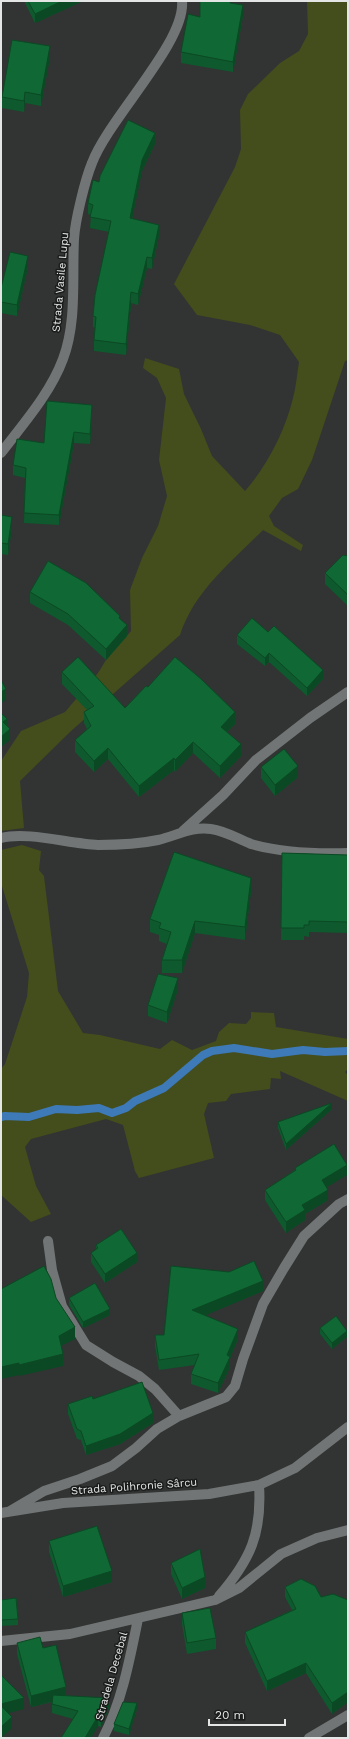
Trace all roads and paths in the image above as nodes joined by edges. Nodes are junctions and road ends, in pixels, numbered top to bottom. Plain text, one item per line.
1 (182, 1) edge
2 (1, 453) edge
3 (348, 692) edge
4 (183, 831) junction
5 (1, 838) edge
6 (348, 853) edge
7 (348, 1200) edge
8 (48, 1241) dead end
9 (179, 1416) junction
10 (348, 1427) edge
11 (259, 1485) junction
12 (6, 1512) edge
13 (348, 1530) edge
14 (215, 1600) junction
15 (138, 1619) junction
16 (1, 1641) edge
17 (348, 1715) edge
18 (103, 1738) edge
19 (309, 1738) edge

1 - 2 street, Strada Vasile Lupu
3 - 4 street
4 - 5 street
4 - 6 street
7 - 9 street, Strada Polihronie Sârcu
8 - 9 street
9 - 12 street, Strada Polihronie Sârcu
10 - 11 street, Strada Polihronie Sârcu
11 - 12 street, Strada Polihronie Sârcu
11 - 14 street
13 - 14 street, Stradela Decebal
14 - 15 street, Stradela Decebal
15 - 16 street, Stradela Decebal
15 - 18 street, Stradela Decebal
17 - 19 street

